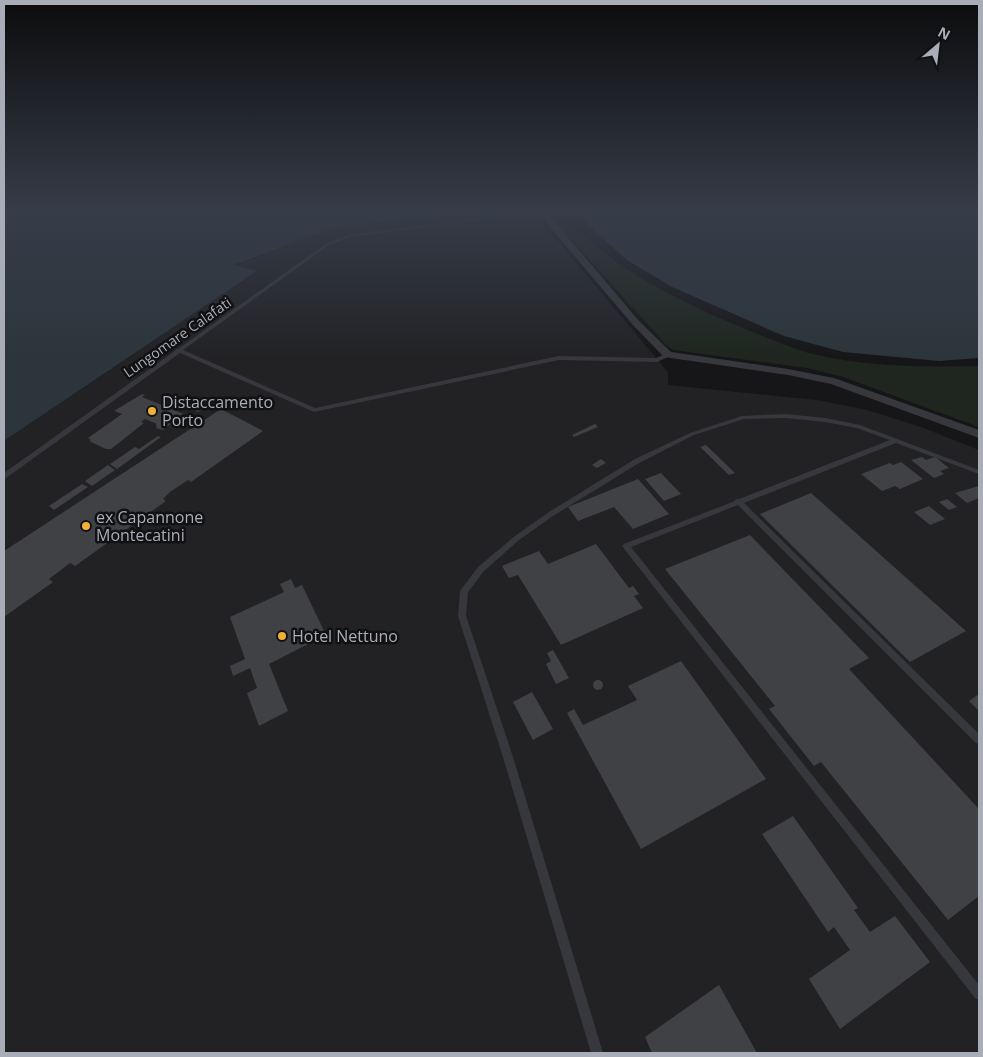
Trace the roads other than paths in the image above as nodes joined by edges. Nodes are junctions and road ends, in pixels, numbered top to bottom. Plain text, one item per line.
1 (309, 259) edge
2 (583, 259) edge
3 (178, 350) junction
4 (668, 355) junction
5 (979, 434) edge
6 (897, 440) junction
7 (979, 472) edge
8 (4, 476) edge
9 (738, 501) junction
10 (979, 740) edge
11 (979, 994) edge
12 (596, 1053) edge

1 - 3 lane, Lungomare Calafati
2 - 4 street
3 - 4 lane
3 - 8 lane, Lungomare Calafati
4 - 5 street
6 - 7 lane
6 - 9 lane
6 - 12 lane
9 - 10 lane
9 - 11 lane

